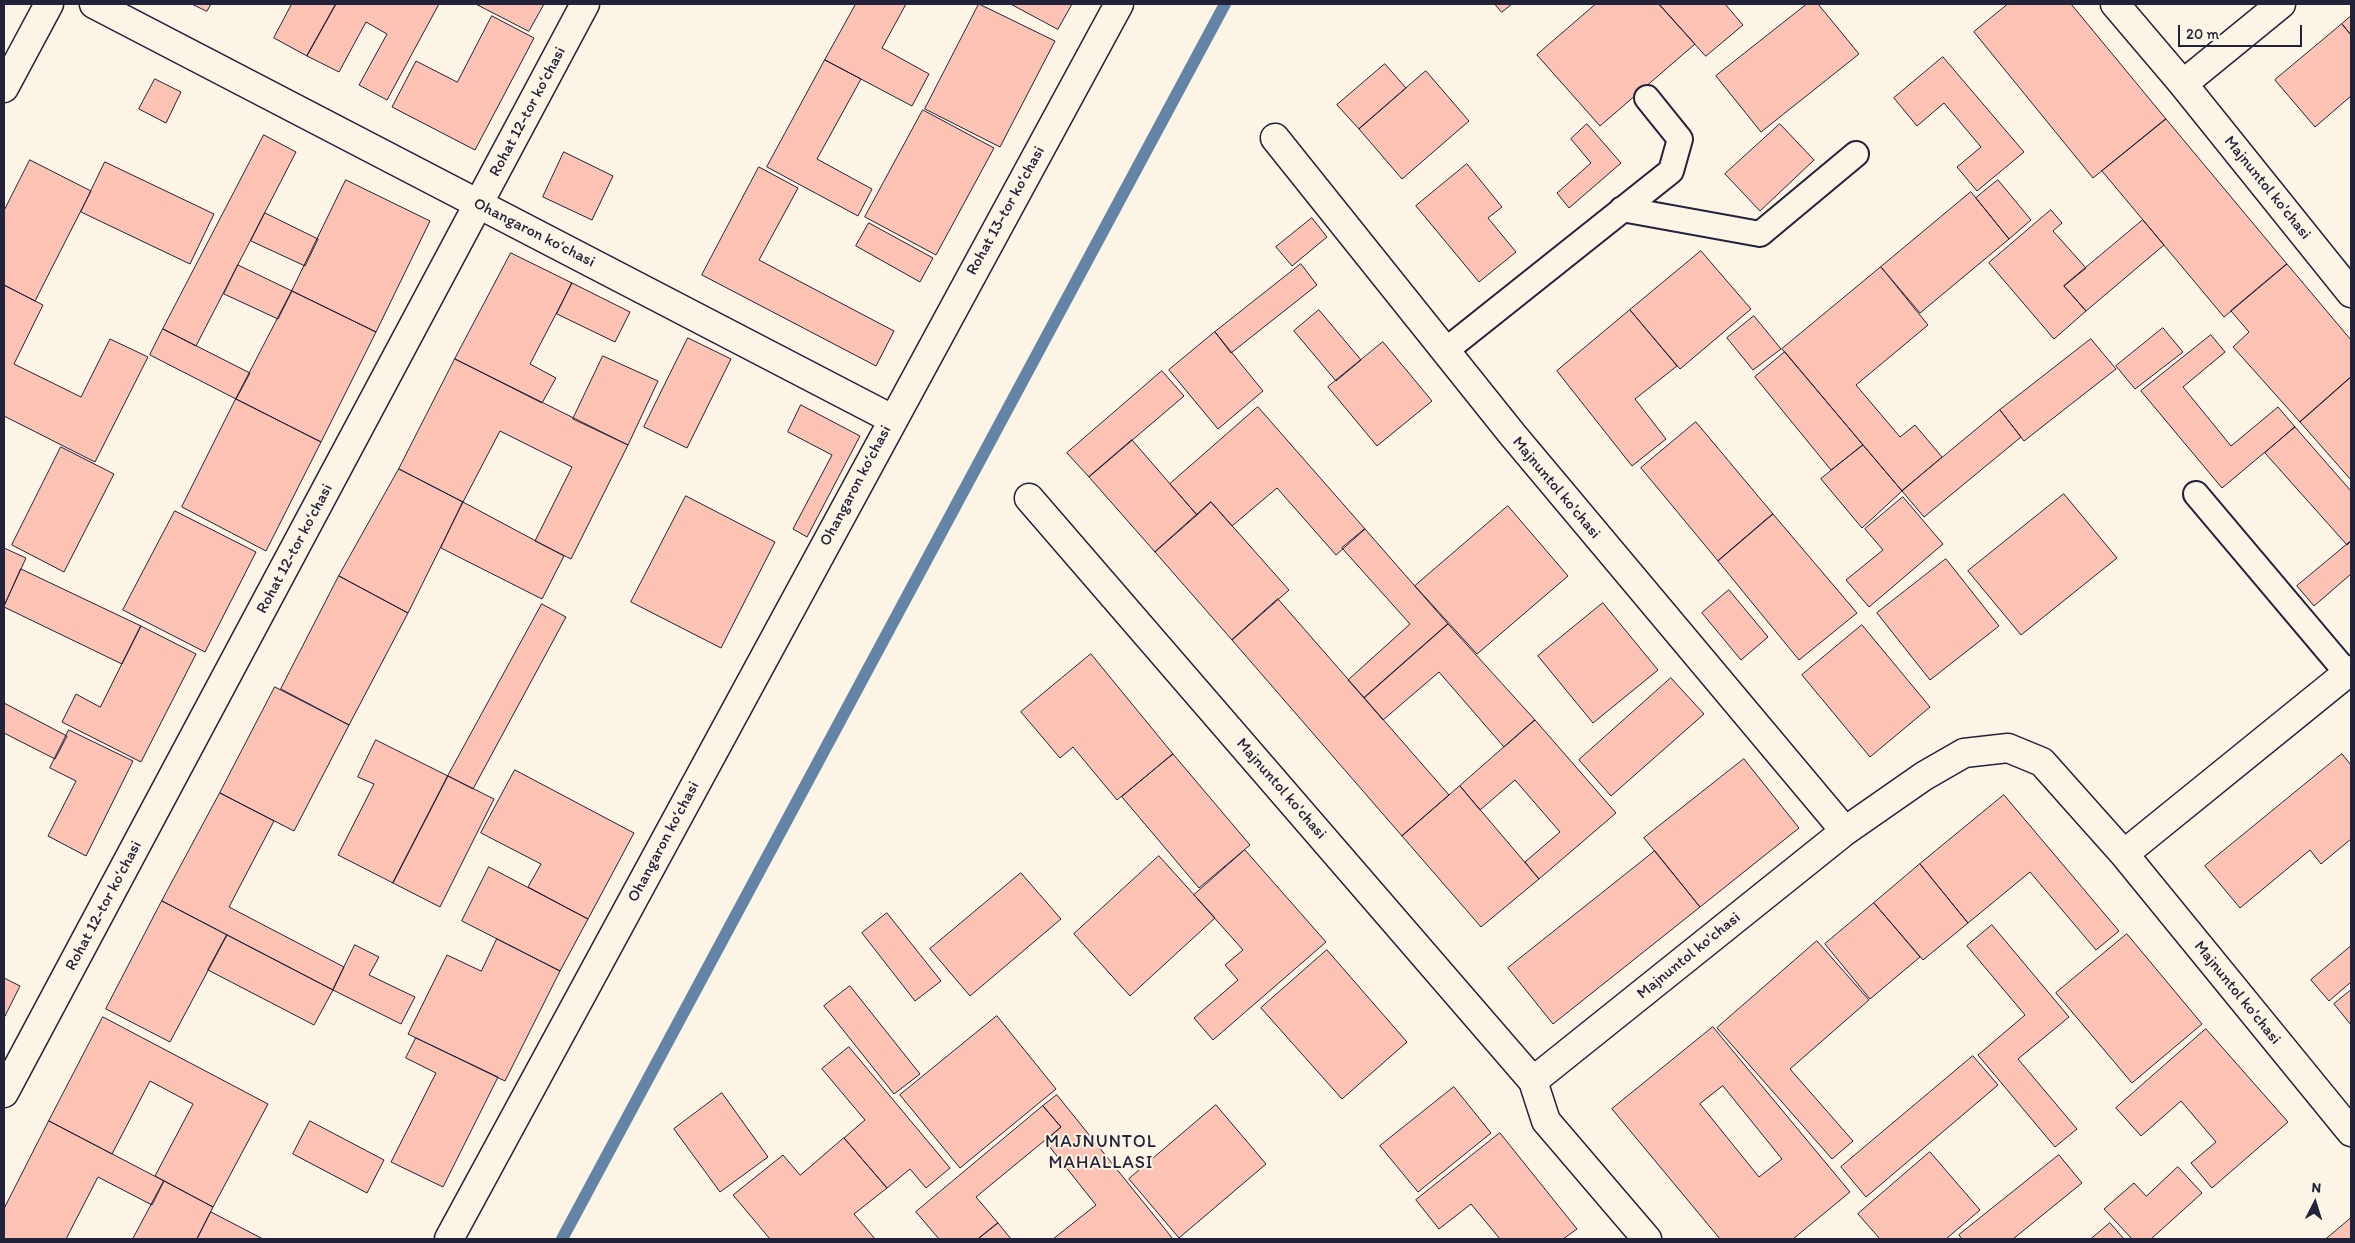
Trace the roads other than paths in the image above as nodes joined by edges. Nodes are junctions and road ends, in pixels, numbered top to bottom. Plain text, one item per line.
1 (49, 4) edge
2 (94, 4) edge
3 (586, 4) edge
4 (1119, 4) edge
5 (2115, 4) edge
6 (2281, 4) edge
7 (2183, 84) junction
8 (4, 88) edge
9 (1648, 98) dead end
10 (1275, 138) dead end
11 (1856, 154) dead end
12 (479, 204) junction
13 (1622, 210) junction
14 (2351, 293) edge
15 (1445, 351) junction
16 (892, 419) junction
17 (2196, 494) dead end
18 (1029, 498) dead end
19 (2349, 672) edge
20 (1845, 831) junction
21 (2124, 854) junction
22 (1533, 1081) junction
23 (4, 1094) edge
24 (2351, 1132) edge
25 (449, 1239) edge
26 (1647, 1239) edge

1 - 8 street
2 - 12 street, Ohangaron koʻchasi
3 - 12 street, Rohat 12-tor ko‘chasi
4 - 16 street, Rohat 13-tor ko‘chasi
5 - 7 street, Majnuntol ko'chasi
6 - 7 street
7 - 14 street, Majnuntol ko'chasi
9 - 13 lane
10 - 15 street, Majnuntol ko'chasi
11 - 13 lane
12 - 16 street, Ohangaron koʻchasi
12 - 23 street, Rohat 12-tor ko‘chasi
13 - 15 lane
15 - 20 street, Majnuntol ko'chasi
16 - 25 street, Ohangaron koʻchasi
17 - 19 lane
18 - 22 street, Majnuntol ko'chasi
19 - 21 street
20 - 21 street, Majnuntol ko'chasi
20 - 22 street, Majnuntol ko'chasi
21 - 24 street, Majnuntol ko'chasi
22 - 26 street, Majnuntol ko'chasi

